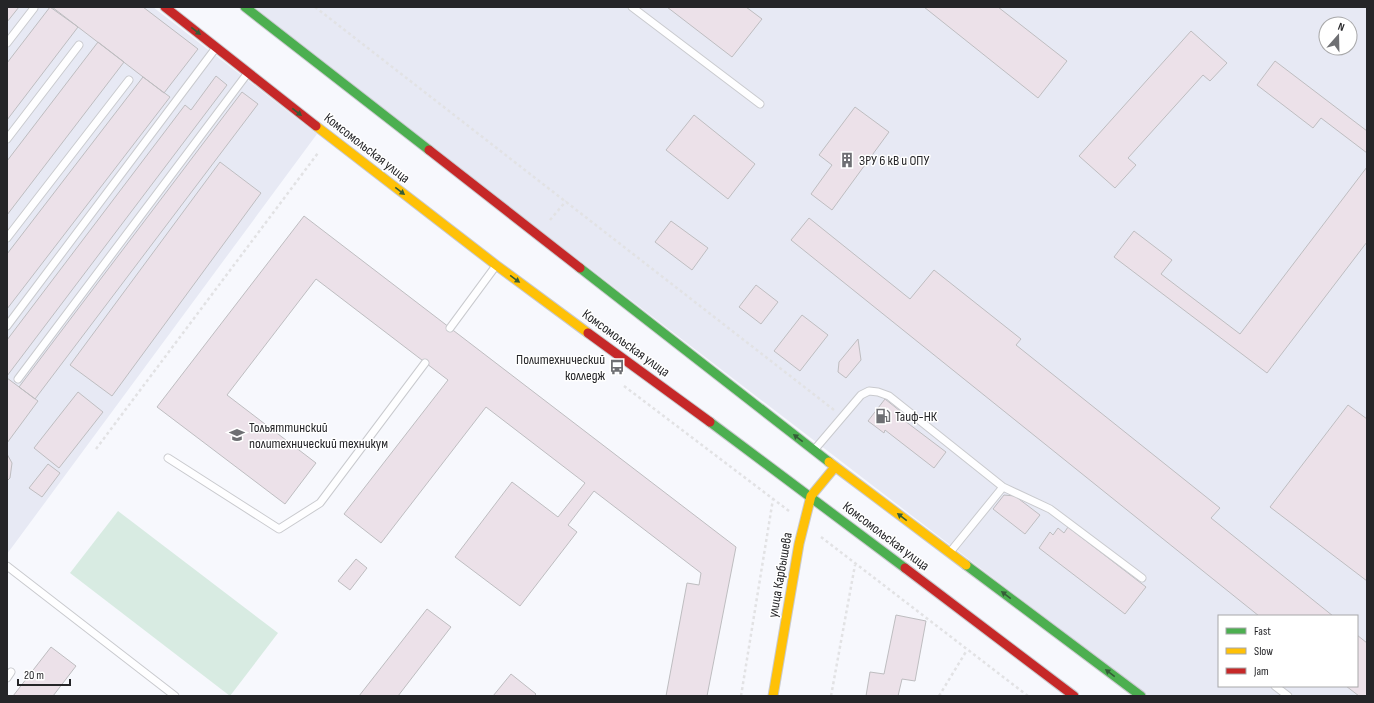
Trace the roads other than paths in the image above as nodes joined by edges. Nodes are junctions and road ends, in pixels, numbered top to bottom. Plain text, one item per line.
1 (165, 7) edge
2 (245, 7) edge
3 (632, 7) edge
4 (34, 8) edge
5 (7, 43) edge
6 (79, 45) dead end
7 (217, 48) junction
8 (248, 73) junction
9 (129, 80) dead end
10 (760, 104) dead end
11 (7, 139) edge
12 (7, 238) edge
13 (496, 265) junction
14 (7, 326) edge
15 (450, 328) dead end
16 (426, 362) dead end
17 (18, 379) dead end
18 (814, 451) junction
19 (168, 458) dead end
20 (835, 467) junction
21 (1003, 487) junction
22 (811, 496) junction
23 (950, 553) junction
24 (8, 570) edge
25 (1142, 578) dead end
26 (1276, 687) edge
27 (175, 696) edge
28 (773, 696) edge
29 (1074, 696) edge
30 (1141, 696) edge
31 (1288, 696) edge

1 -> 7 main road, Комсомольская улица
18 -> 2 main road, Комсомольская улица
3 - 10 lane
4 - 5 lane
6 - 11 lane
7 - 8 main road, Комсомольская улица
7 - 14 lane
8 -> 13 main road, Комсомольская улица
8 - 17 lane
9 - 12 lane
13 - 15 lane
13 -> 22 main road, Комсомольская улица
16 - 19 lane
18 - 20 main road, Комсомольская улица
18 - 21 lane
20 - 22 main road, улица Карбышева
23 -> 20 main road, Комсомольская улица
21 - 23 lane
21 - 25 lane
22 - 28 main road, улица Карбышева
22 - 29 main road, Комсомольская улица
30 -> 23 main road, Комсомольская улица
24 - 27 lane
26 - 31 lane

